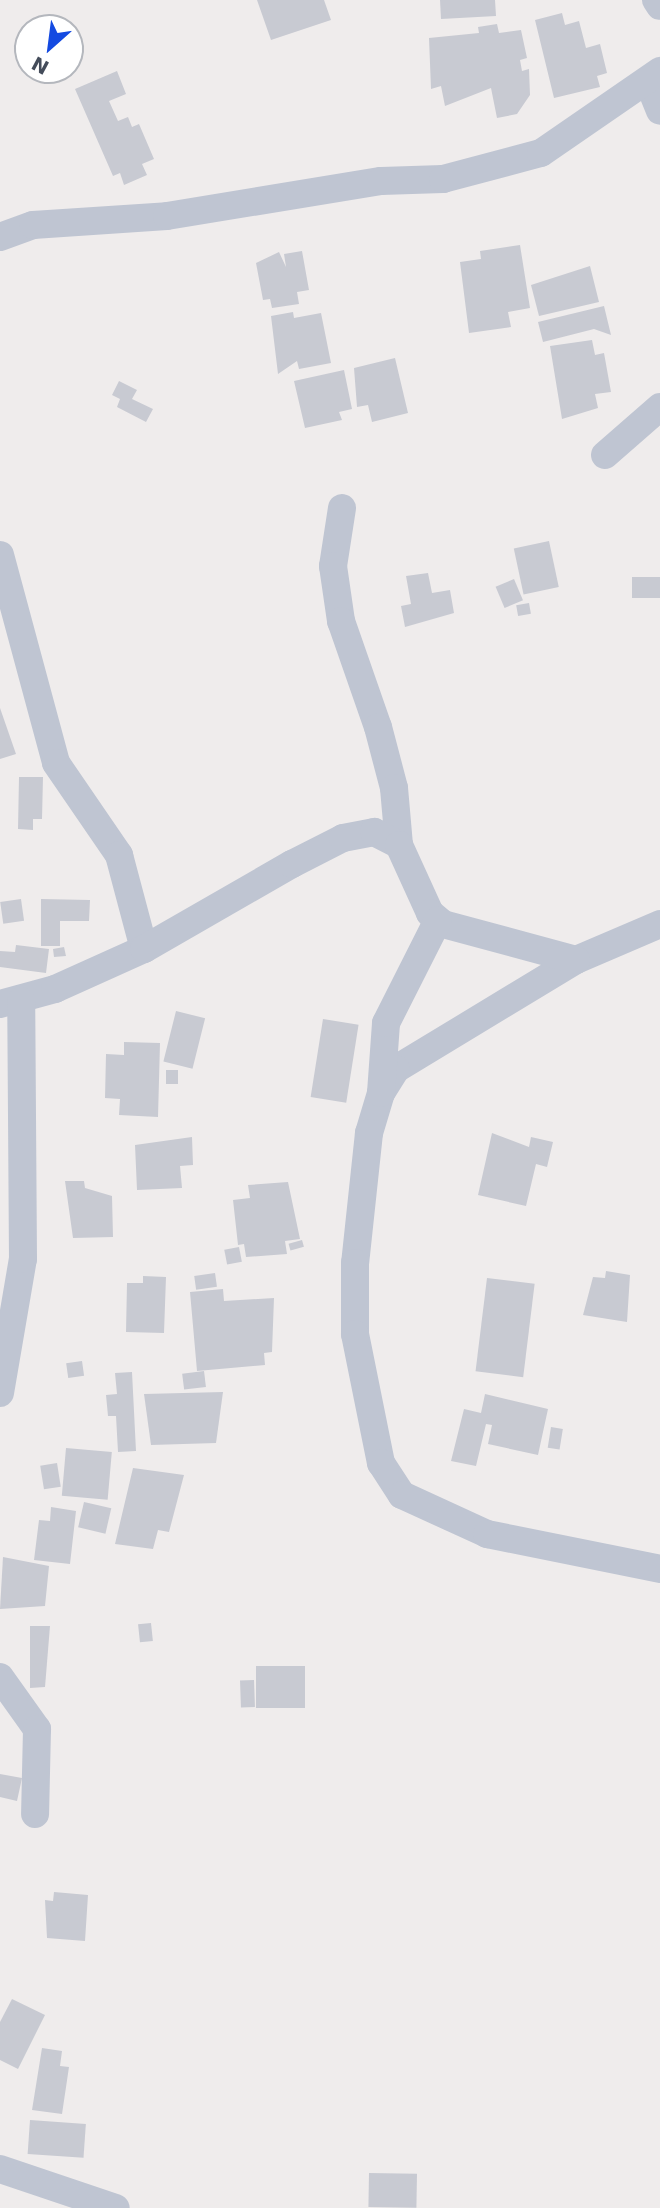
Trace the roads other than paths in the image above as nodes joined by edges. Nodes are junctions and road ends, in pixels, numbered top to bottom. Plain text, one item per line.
1 (656, 0) edge
2 (660, 6) edge
3 (654, 76) edge
4 (660, 111) edge
5 (0, 237) edge
6 (660, 407) edge
7 (604, 455) dead end
8 (342, 508) dead end
9 (0, 555) edge
10 (399, 845) junction
11 (438, 920) junction
12 (660, 924) edge
13 (144, 949) junction
14 (576, 960) junction
15 (11, 1003) edge
16 (381, 1093) junction
17 (0, 1393) edge
18 (660, 1569) edge
19 (0, 1677) edge
20 (35, 1814) dead end
21 (0, 2169) edge
22 (116, 2208) edge

1 - 2 street
3 - 4 street
3 - 5 street
6 - 7 street
8 - 10 street
9 - 13 street
10 - 11 street
10 - 13 street
11 - 14 street
11 - 16 street
12 - 14 street
13 - 15 street
14 - 16 street
15 - 17 street
16 - 18 street
19 - 20 street
21 - 22 street

